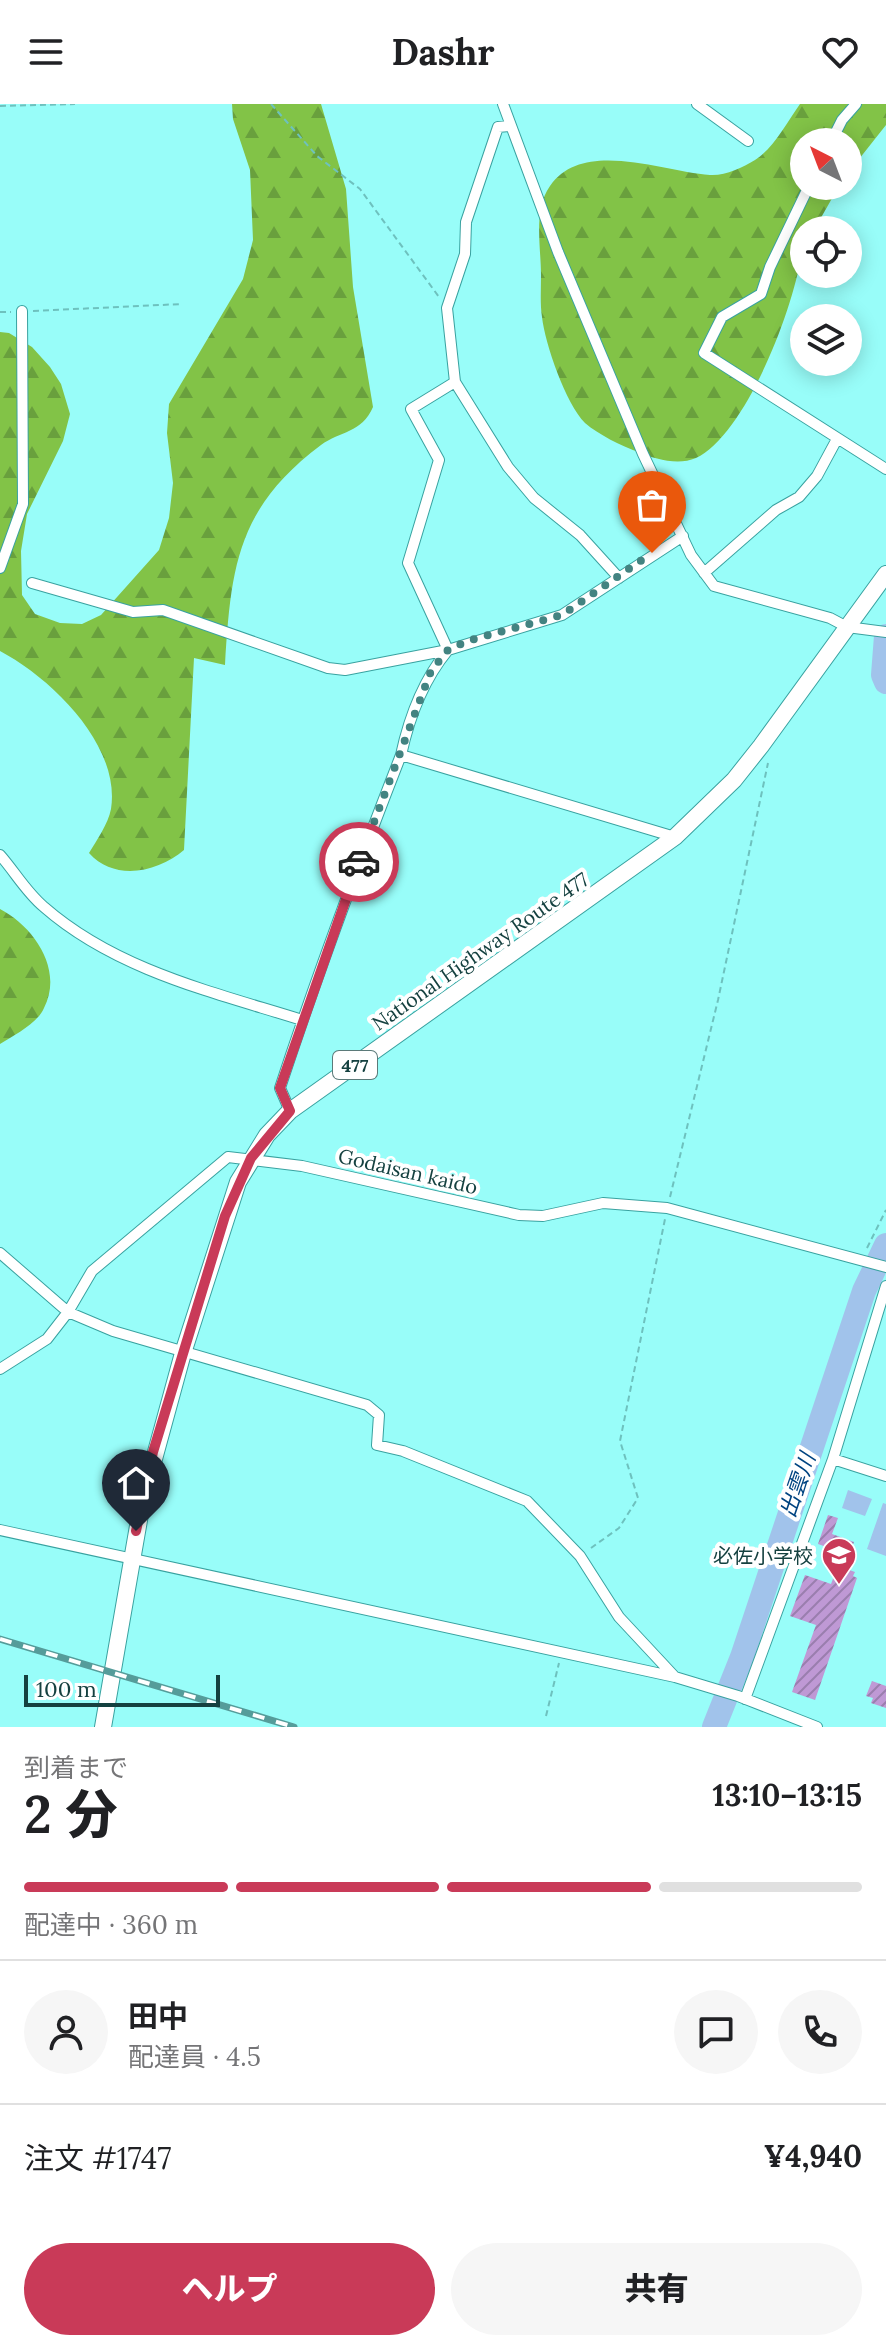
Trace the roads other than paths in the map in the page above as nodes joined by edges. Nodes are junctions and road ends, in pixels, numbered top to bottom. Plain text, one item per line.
1 (503, 104) edge
2 (697, 104) edge
3 (856, 104) edge
4 (509, 126) junction
5 (838, 128) edge
6 (748, 141) dead end
7 (802, 200) edge
8 (22, 311) road end
9 (455, 382) junction
10 (837, 439) junction
11 (886, 469) edge
12 (683, 536) junction
13 (0, 568) edge
14 (704, 573) junction
15 (886, 574) edge
16 (619, 578) junction
17 (32, 583) dead end
18 (847, 627) junction
19 (886, 632) edge
20 (448, 650) junction
21 (401, 755) junction
22 (675, 837) junction
23 (0, 855) edge
24 (302, 1020) junction
25 (290, 1111) junction
26 (251, 1158) junction
27 (0, 1253) edge
28 (885, 1267) edge
29 (886, 1286) edge
30 (68, 1312) junction
31 (183, 1353) junction
32 (0, 1369) edge
33 (833, 1459) junction
34 (886, 1476) edge
35 (0, 1530) edge
36 (131, 1559) junction
37 (675, 1677) junction
38 (742, 1697) junction
39 (103, 1727) edge
40 (817, 1727) edge

1 - 4 street
2 - 6 street
3 - 5 street
4 - 9 street
4 - 12 street
7 - 10 street
8 - 13 street
9 - 16 street
9 - 20 street
10 - 11 street
10 - 14 street
12 - 14 street
12 - 16 street
14 - 18 street
15 - 18 highway, National Highway Route 477 / 477
16 - 20 street
17 - 20 street
18 - 19 street
18 - 22 highway, National Highway Route 477 / 477
20 - 21 street
21 - 22 street
21 - 24 street
22 - 25 highway, National Highway Route 477 / 477
23 - 24 street
24 - 25 street
25 - 26 highway, National Highway Route 477 / 477
26 - 28 street, Godaisan kaido
26 - 30 street, Godaisan kaido
26 - 31 highway, National Highway Route 477 / 477
27 - 30 street
29 - 33 street
30 - 31 street
30 - 32 street, Godaisan kaido
31 - 36 highway, National Highway Route 477 / 477
31 - 37 street
33 - 34 street
33 - 38 street
35 - 36 street
36 - 37 street
36 - 39 highway, National Highway Route 477 / 477
37 - 38 street
38 - 40 street

